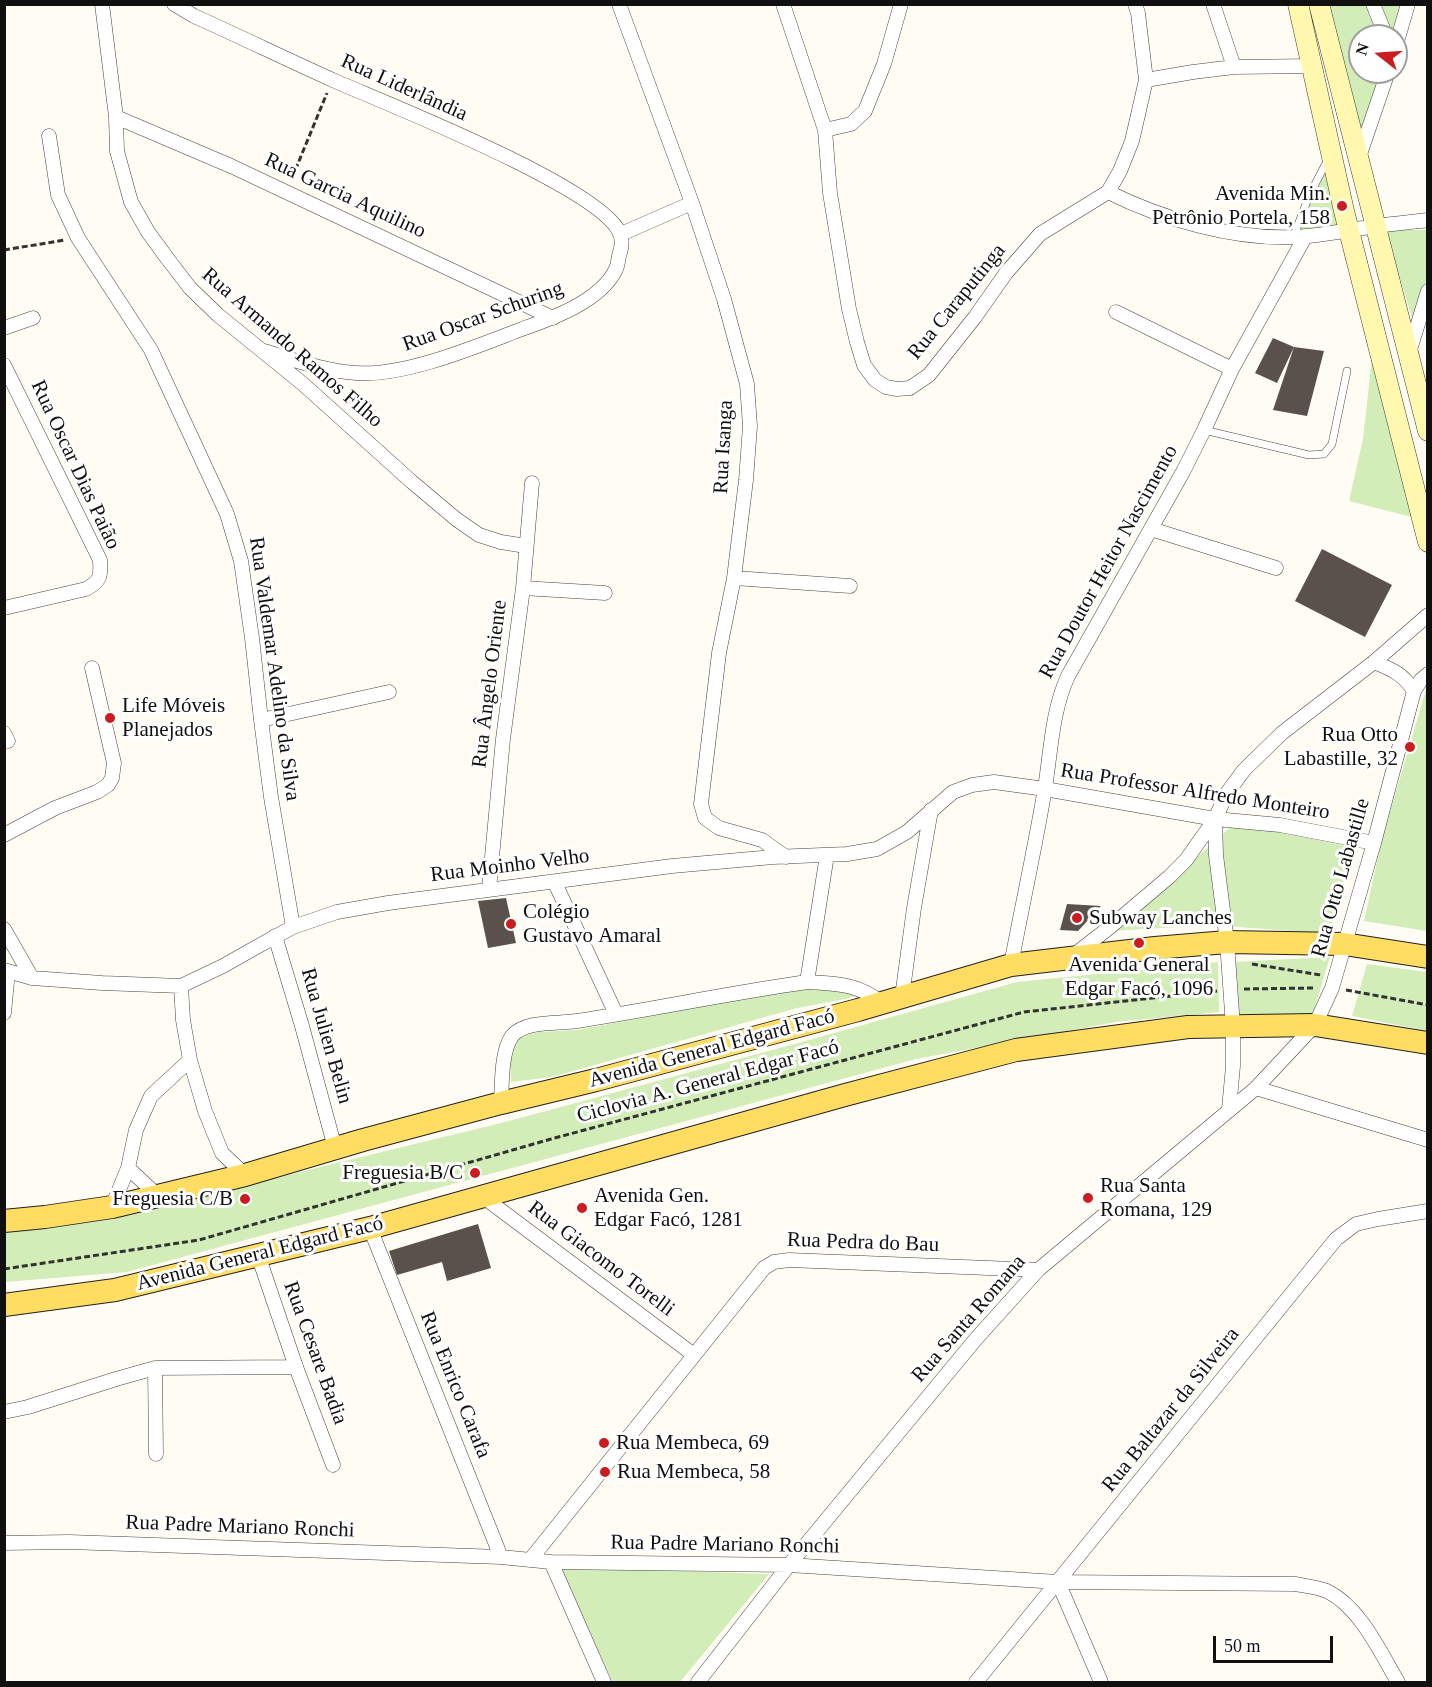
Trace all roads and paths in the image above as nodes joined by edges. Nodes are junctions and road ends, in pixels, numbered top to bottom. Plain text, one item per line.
1 (102, 4) edge
2 (174, 4) edge
3 (619, 4) edge
4 (783, 4) edge
5 (901, 4) edge
6 (1134, 4) edge
7 (1213, 4) edge
8 (1298, 4) edge
9 (1319, 4) edge
10 (1373, 4) edge
11 (1408, 4) edge
12 (1381, 24) edge
13 (1402, 24) edge
14 (1311, 66) junction
15 (1234, 67) junction
16 (332, 80) junction
17 (1146, 80) junction
18 (1384, 84) edge
19 (116, 117) junction
20 (825, 130) junction
21 (49, 136) dead end
22 (1330, 155) junction
23 (1359, 159) junction
24 (286, 192) junction
25 (1108, 192) junction
26 (692, 203) junction
27 (1428, 220) edge
28 (1375, 226) junction
29 (1348, 230) junction
30 (621, 234) junction
31 (1299, 237) junction
32 (78, 238) junction
33 (4, 250) edge
34 (1428, 291) edge
35 (1116, 312) dead end
36 (33, 318) dead end
37 (553, 318) junction
38 (4, 328) edge
39 (264, 351) junction
40 (1408, 355) junction
41 (4, 365) edge
42 (1232, 369) junction
43 (1347, 371) dead end
44 (1204, 430) junction
45 (1428, 430) edge
46 (532, 483) dead end
47 (1151, 529) junction
48 (1428, 542) edge
49 (526, 546) junction
50 (1276, 568) dead end
51 (734, 578) junction
52 (850, 586) dead end
53 (523, 588) junction
54 (605, 593) dead end
55 (4, 608) edge
56 (1428, 615) edge
57 (1374, 662) junction
58 (92, 668) dead end
59 (1428, 674) edge
60 (1414, 691) junction
61 (389, 692) dead end
62 (261, 720) junction
63 (1045, 789) junction
64 (931, 810) junction
65 (1215, 819) junction
66 (4, 835) edge
67 (1374, 843) junction
68 (826, 855) junction
69 (786, 857) junction
70 (555, 883) junction
71 (489, 889) junction
72 (293, 927) junction
73 (4, 929) edge
74 (275, 936) junction
75 (1227, 942) junction
76 (1344, 944) junction
77 (1428, 957) edge
78 (1071, 958) junction
79 (1252, 963) dead end
80 (1011, 965) junction
81 (6, 971) edge
82 (32, 978) junction
83 (807, 982) junction
84 (1334, 982) junction
85 (181, 986) junction
86 (1229, 989) junction
87 (892, 1000) junction
88 (1428, 1005) edge
89 (4, 1013) edge
90 (616, 1014) junction
91 (1315, 1026) junction
92 (1233, 1027) junction
93 (1428, 1043) edge
94 (190, 1060) junction
95 (1256, 1088) junction
96 (501, 1103) junction
97 (1229, 1109) junction
98 (1428, 1140) edge
99 (334, 1148) junction
100 (222, 1154) junction
101 (128, 1168) junction
102 (245, 1175) junction
103 (216, 1182) junction
104 (158, 1196) junction
105 (482, 1196) junction
106 (111, 1207) junction
107 (1428, 1211) edge
108 (4, 1221) edge
109 (370, 1228) junction
110 (258, 1255) junction
111 (4, 1269) edge
112 (1038, 1270) junction
113 (4, 1305) edge
114 (694, 1355) junction
115 (296, 1367) junction
116 (155, 1368) junction
117 (4, 1412) edge
118 (156, 1454) dead end
119 (333, 1465) dead end
120 (4, 1543) edge
121 (501, 1557) junction
122 (530, 1560) junction
123 (551, 1562) junction
124 (789, 1565) junction
125 (1058, 1582) junction
126 (604, 1683) edge
127 (698, 1683) edge
128 (976, 1683) edge
129 (1101, 1683) edge
130 (1398, 1683) edge

1 - 19 street, Rua Armando Ramos Filho
2 - 16 street, Rua Liderlândia
3 - 26 street, Rua Isanga
4 - 20 street, Rua Caraputinga
5 - 20 street
6 - 17 street
7 - 15 street
8 - 14 main road
9 - 23 main road
10 - 12 street
11 - 13 street
14 - 15 street
14 - 22 main road
15 - 17 street
16 - 24 path
16 - 30 street, Rua Liderlândia
17 - 25 street
18 - 23 street
19 - 24 street, Rua Garcia Aquilino
19 - 39 street, Rua Armando Ramos Filho
20 - 25 street, Rua Caraputinga
21 - 32 street, Rua Valdemar Adelino da Silva
22 - 29 main road
22 - 31 lane
23 - 28 main road
24 - 37 street, Rua Garcia Aquilino
25 - 31 street
26 - 30 street
26 - 51 street, Rua Isanga
27 - 28 street
28 - 29 street
28 - 40 main road
29 - 31 street
29 - 48 main road
30 - 37 street, Rua Oscar Schuring
31 - 42 street, Rua Doutor Heitor Nascimento
32 - 33 path
32 - 62 street, Rua Valdemar Adelino da Silva
34 - 40 street
35 - 42 street
36 - 38 street
37 - 39 street, Rua Oscar Schuring
39 - 49 street, Rua Armando Ramos Filho
40 - 45 main road
41 - 55 street, Rua Oscar Dias Paião
42 - 44 street, Rua Doutor Heitor Nascimento
43 - 44 lane
44 - 47 street, Rua Doutor Heitor Nascimento
46 - 49 street, Rua Ângelo Oriente
47 - 50 street
47 - 63 street, Rua Doutor Heitor Nascimento
49 - 53 street, Rua Ângelo Oriente
51 - 52 street
51 - 69 street, Rua Isanga
53 - 54 street
53 - 71 street, Rua Ângelo Oriente
56 - 57 street
57 - 60 street
57 - 65 street
58 - 66 street
59 - 60 street, Rua Otto Labastille
60 - 67 street, Rua Otto Labastille
61 - 62 street
62 - 72 street, Rua Valdemar Adelino da Silva
63 - 64 street, Rua Moinho Velho
63 - 65 street, Rua Professor Alfredo Monteiro
63 - 80 street, Rua Doutor Heitor Nascimento
64 - 68 street, Rua Moinho Velho
64 - 87 street
65 - 67 street, Rua Professor Alfredo Monteiro
65 - 75 street
65 - 78 street
67 - 76 street, Rua Otto Labastille
68 - 69 street, Rua Moinho Velho
68 - 83 street
69 - 70 street, Rua Moinho Velho
70 - 71 street, Rua Moinho Velho
70 - 90 street
71 - 72 street, Rua Moinho Velho
72 - 74 street, Rua Moinho Velho
73 - 82 street
74 - 85 street, Rua Moinho Velho
74 - 99 street, Rua Julien Belin
75 - 76 main road, Avenida General Edgard Facó
75 - 78 main road, Avenida General Edgard Facó
75 - 86 street
76 - 77 main road, Avenida General Edgard Facó
76 - 84 street, Rua Otto Labastille
78 - 80 main road, Avenida General Edgard Facó
79 - 84 path
80 - 87 main road, Avenida General Edgard Facó
81 - 82 street, Rua Moinho Velho
81 - 89 street
82 - 85 street, Rua Moinho Velho
83 - 87 street
83 - 90 street
84 - 86 path, Ciclovia A. General Edgar Facó
84 - 88 path, Ciclovia A. General Edgar Facó
84 - 91 street, Rua Otto Labastille
85 - 94 street
86 - 92 street
86 - 111 path, Ciclovia A. General Edgar Facó
87 - 96 main road, Avenida General Edgard Facó
90 - 96 street
91 - 92 main road, Avenida General Edgard Facó
91 - 93 main road, Avenida General Edgard Facó
91 - 95 street, Rua Santa Romana
92 - 97 street
92 - 105 main road, Avenida General Edgard Facó
94 - 100 street
94 - 101 street
95 - 97 street, Rua Santa Romana
95 - 98 street
96 - 99 main road, Avenida General Edgard Facó
97 - 112 street, Rua Santa Romana
99 - 102 main road, Avenida General Edgard Facó
100 - 102 street
100 - 103 street
101 - 104 street
101 - 106 street
102 - 103 main road, Avenida General Edgard Facó
103 - 104 main road, Avenida General Edgard Facó
104 - 106 main road, Avenida General Edgard Facó
105 - 109 main road, Avenida General Edgard Facó
105 - 114 street, Rua Giacomo Torelli
106 - 108 main road, Avenida General Edgard Facó
107 - 125 street, Rua Baltazar da Silveira
109 - 110 main road, Avenida General Edgard Facó
109 - 121 street, Rua Enrico Carafa
110 - 113 main road, Avenida General Edgard Facó
110 - 115 street, Rua Cesare Badia
112 - 114 street, Rua Pedra do Bau
112 - 124 street, Rua Santa Romana
114 - 122 street
115 - 116 street
115 - 119 street, Rua Cesare Badia
116 - 117 street
116 - 118 street
120 - 121 street, Rua Padre Mariano Ronchi
121 - 122 street, Rua Padre Mariano Ronchi
122 - 123 street, Rua Padre Mariano Ronchi
123 - 124 street, Rua Padre Mariano Ronchi
123 - 126 street
124 - 125 street, Rua Padre Mariano Ronchi
124 - 127 street, Rua Santa Romana
125 - 128 street, Rua Baltazar da Silveira
125 - 129 street
125 - 130 street, Rua Padre Mariano Ronchi

